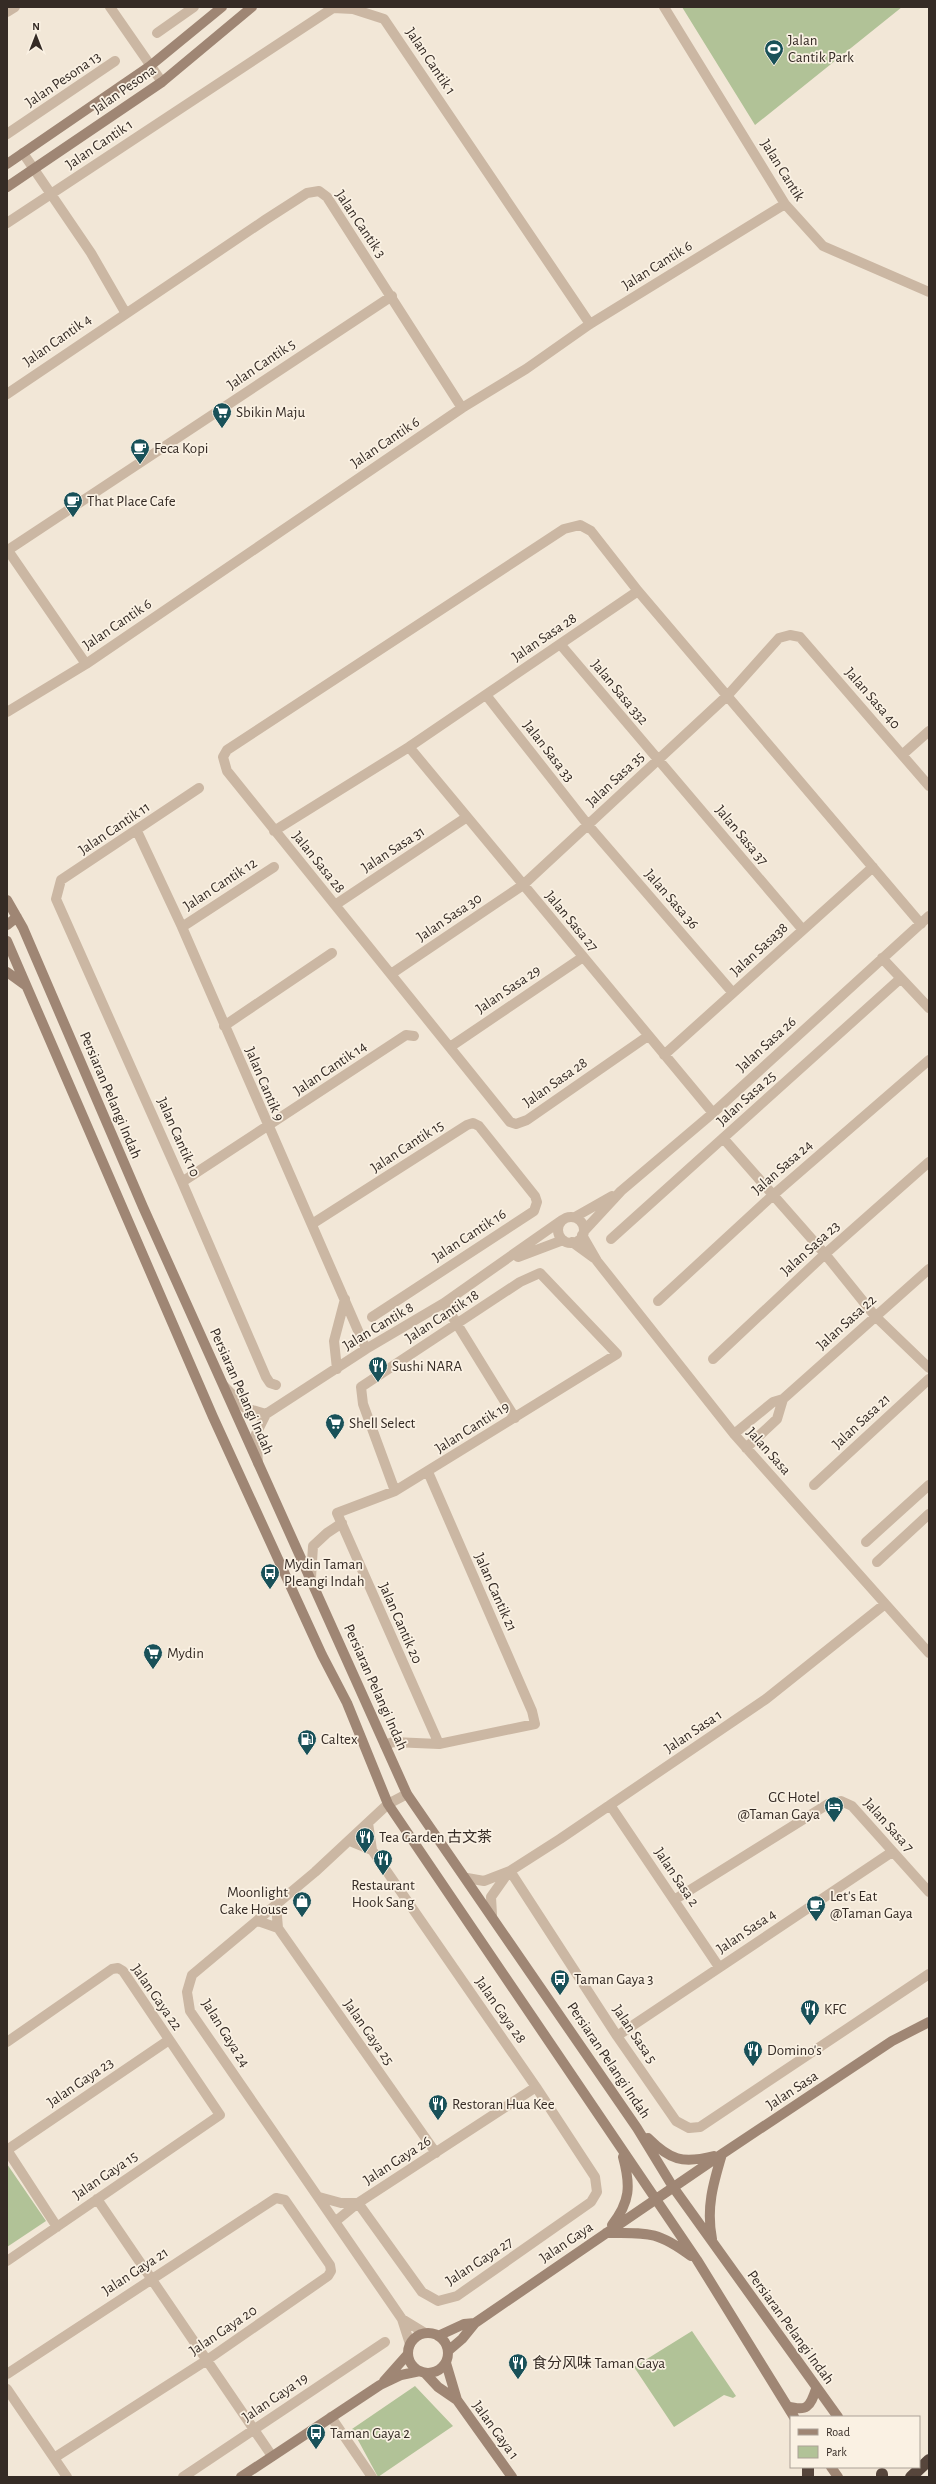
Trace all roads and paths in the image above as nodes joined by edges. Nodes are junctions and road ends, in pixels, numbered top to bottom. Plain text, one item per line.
1 (15, 7) edge
2 (110, 7) edge
3 (194, 7) edge
4 (222, 7) edge
5 (252, 7) edge
6 (664, 7) edge
7 (7, 12) edge
8 (157, 33) dead end
9 (115, 61) dead end
10 (150, 66) junction
11 (162, 82) junction
12 (7, 134) edge
13 (23, 153) junction
14 (7, 164) edge
15 (34, 169) junction
16 (7, 187) edge
17 (52, 193) junction
18 (785, 204) junction
19 (7, 223) edge
20 (929, 292) edge
21 (392, 296) junction
22 (125, 312) junction
23 (590, 324) junction
24 (7, 394) edge
25 (462, 408) junction
26 (7, 550) edge
27 (638, 591) junction
28 (790, 635) joint
29 (560, 644) junction
30 (86, 664) junction
31 (486, 695) junction
32 (728, 695) junction
33 (7, 712) edge
34 (929, 731) edge
35 (409, 747) junction
36 (902, 755) junction
37 (658, 760) junction
38 (929, 786) edge
39 (198, 788) dead end
40 (468, 817) junction
41 (588, 825) junction
42 (137, 830) junction
43 (274, 830) junction
44 (274, 867) dead end
45 (874, 867) junction
46 (523, 885) junction
47 (56, 899) joint
48 (7, 900) edge
49 (335, 905) junction
50 (929, 916) edge
51 (18, 917) junction
52 (7, 924) edge
53 (921, 924) junction
54 (182, 927) junction
55 (803, 930) junction
56 (7, 941) edge
57 (332, 953) dead end
58 (583, 957) junction
59 (882, 958) junction
60 (7, 972) edge
61 (391, 974) junction
62 (901, 978) junction
63 (25, 984) junction
64 (733, 993) junction
65 (929, 1008) edge
66 (224, 1026) junction
67 (414, 1036) dead end
68 (648, 1036) junction
69 (450, 1047) junction
70 (664, 1055) junction
71 (929, 1060) edge
72 (713, 1113) junction
73 (268, 1128) junction
74 (723, 1138) junction
75 (929, 1162) edge
76 (509, 1163) joint
77 (182, 1182) junction
78 (621, 1191) junction
79 (772, 1196) junction
80 (575, 1218) junction
81 (562, 1220) junction
82 (312, 1224) junction
83 (583, 1233) junction
84 (611, 1239) dead end
85 (568, 1241) junction
86 (825, 1254) junction
87 (598, 1261) junction
88 (505, 1262) junction
89 (929, 1269) edge
90 (345, 1299) junction
91 (658, 1301) dead end
92 (444, 1304) junction
93 (875, 1316) junction
94 (372, 1317) dead end
95 (458, 1323) junction
96 (366, 1349) junction
97 (617, 1354) joint
98 (713, 1359) dead end
99 (929, 1368) edge
100 (337, 1369) junction
101 (929, 1379) edge
102 (221, 1382) junction
103 (276, 1385) dead end
104 (783, 1399) junction
105 (266, 1414) junction
106 (515, 1418) junction
107 (734, 1434) junction
108 (746, 1448) junction
109 (259, 1464) junction
110 (428, 1472) junction
111 (814, 1485) dead end
112 (929, 1485) edge
113 (395, 1491) junction
114 (337, 1513) joint
115 (929, 1514) edge
116 (342, 1523) junction
117 (866, 1542) dead end
118 (877, 1562) dead end
119 (311, 1578) junction
120 (885, 1604) junction
121 (929, 1653) edge
122 (439, 1744) junction
123 (385, 1745) junction
124 (407, 1794) junction
125 (388, 1804) junction
126 (610, 1805) junction
127 (368, 1823) junction
128 (350, 1841) junction
129 (372, 1850) junction
130 (892, 1852) junction
131 (510, 1871) junction
132 (467, 1878) junction
133 (929, 1892) edge
134 (674, 1900) junction
135 (276, 1905) junction
136 (492, 1915) junction
137 (258, 1921) junction
138 (278, 1928) junction
139 (720, 1967) junction
140 (929, 1974) edge
141 (929, 2022) edge
142 (617, 2036) junction
143 (169, 2040) junction
144 (7, 2042) edge
145 (536, 2087) junction
146 (220, 2115) joint
147 (637, 2128) junction
148 (620, 2147) junction
149 (7, 2150) edge
150 (436, 2152) junction
151 (722, 2154) junction
152 (674, 2187) junction
153 (597, 2192) joint
154 (319, 2197) junction
155 (281, 2198) joint
156 (97, 2199) junction
157 (656, 2199) junction
158 (358, 2203) junction
159 (336, 2221) junction
160 (57, 2227) junction
161 (606, 2233) junction
162 (714, 2244) junction
163 (697, 2260) junction
164 (7, 2261) edge
165 (151, 2278) junction
166 (402, 2319) junction
167 (475, 2322) junction
168 (425, 2333) junction
169 (438, 2336) junction
170 (385, 2342) dead end
171 (410, 2344) junction
172 (448, 2351) junction
173 (408, 2354) junction
174 (207, 2360) junction
175 (446, 2363) junction
176 (423, 2372) junction
177 (7, 2374) edge
178 (380, 2385) junction
179 (7, 2389) edge
180 (816, 2389) junction
181 (457, 2400) junction
182 (787, 2406) junction
183 (793, 2416) edge
184 (837, 2416) edge
185 (331, 2417) junction
186 (254, 2430) junction
187 (272, 2456) junction
188 (54, 2458) junction
189 (925, 2459) edge
190 (831, 2468) edge
191 (918, 2468) edge
192 (67, 2477) edge
193 (182, 2477) edge
194 (241, 2477) edge
195 (372, 2477) edge
196 (512, 2477) edge
197 (838, 2477) edge
198 (911, 2477) edge
199 (921, 2477) edge

1 - 7 street
2 - 10 street
3 - 8 street
4 - 10 main road, Jalan Pesona
5 - 11 main road, Jalan Pesona
6 - 18 street, Jalan Cantik
9 - 12 street, Jalan Pesona 13
10 - 11 street
10 - 13 main road, Jalan Pesona
11 - 15 main road, Jalan Pesona
13 - 14 main road, Jalan Pesona
13 - 15 street
15 - 16 main road, Jalan Pesona
15 - 17 street
17 - 19 street, Jalan Cantik 1
17 - 22 street
17 - 23 street, Jalan Cantik 1
18 - 20 street, Jalan Cantik
18 - 23 street, Jalan Cantik 6
21 - 22 street, Jalan Cantik 3
21 - 25 street, Jalan Cantik 3
21 - 26 street, Jalan Cantik 5
22 - 24 street, Jalan Cantik 4
23 - 25 street, Jalan Cantik 6
25 - 30 street, Jalan Cantik 6
26 - 30 street
27 - 29 street, Jalan Sasa 28
27 - 32 street
27 - 43 street
28 - 32 street, Jalan Sasa 35
28 - 36 street, Jalan Sasa 40
29 - 31 street, Jalan Sasa 28
29 - 37 street, Jalan Sasa 332
30 - 33 street, Jalan Cantik 6
31 - 35 street, Jalan Sasa 28
31 - 41 street, Jalan Sasa 33
32 - 37 street, Jalan Sasa 35
32 - 45 street
34 - 36 street
35 - 40 street, Jalan Sasa 27
35 - 43 street, Jalan Sasa 28
36 - 38 street, Jalan Sasa 40
37 - 41 street, Jalan Sasa 35
37 - 55 street, Jalan Sasa 37
39 - 42 street, Jalan Cantik 11
40 - 46 street, Jalan Sasa 27
40 - 49 street, Jalan Sasa 31
41 - 46 street, Jalan Sasa 35
41 - 64 street, Jalan Sasa 36
42 - 47 street, Jalan Cantik 11
42 - 54 street, Jalan Cantik 9
43 - 49 street, Jalan Sasa 28
44 - 54 street, Jalan Cantik 12
45 - 53 street
45 - 55 street, Jalan Sasa38
46 - 58 street, Jalan Sasa 27
46 - 61 street, Jalan Sasa 30
47 - 77 street, Jalan Cantik 10
48 - 51 main road, Persiaran Pelangi Indah
49 - 61 street, Jalan Sasa 28
50 - 53 street, Jalan Sasa 26
51 - 52 main road
51 - 102 main road, Persiaran Pelangi Indah
53 - 59 street, Jalan Sasa 26
54 - 66 street, Jalan Cantik 9
55 - 64 street, Jalan Sasa38
56 - 63 main road
57 - 66 street
58 - 68 street, Jalan Sasa 27
58 - 69 street, Jalan Sasa 29
59 - 62 street
59 - 72 street, Jalan Sasa 26
60 - 63 main road
61 - 69 street, Jalan Sasa 28
62 - 65 street
62 - 74 street, Jalan Sasa 25
63 - 125 main road
64 - 70 street, Jalan Sasa38
66 - 73 street, Jalan Cantik 9
67 - 73 street, Jalan Cantik 14
68 - 69 street, Jalan Sasa 28
68 - 70 street, Jalan Sasa 27
70 - 72 street, Jalan Sasa 27
71 - 79 street, Jalan Sasa 24
72 - 78 street, Jalan Sasa 26
73 - 77 street, Jalan Cantik 14
73 - 82 street, Jalan Cantik 9
74 - 79 street
74 - 84 street, Jalan Sasa 25
75 - 86 street, Jalan Sasa 23
76 - 82 street, Jalan Cantik 15
76 - 94 street, Jalan Cantik 16
77 - 103 street, Jalan Cantik 10
78 - 80 street, Jalan Sasa 26
78 - 83 street, Jalan Sasa 26
79 - 86 street
79 - 91 street, Jalan Sasa 24
80 - 81 street
80 - 83 street
81 - 85 street
81 - 88 street
82 - 90 street, Jalan Cantik 9
83 - 85 street
83 - 87 street, Jalan Sasa
85 - 87 street, Jalan Sasa
85 - 88 street
86 - 93 street
86 - 98 street, Jalan Sasa 23
87 - 107 street, Jalan Sasa
88 - 92 street, Jalan Cantik 8
89 - 93 street, Jalan Sasa 22
90 - 96 street, Jalan Cantik 9
90 - 100 street
92 - 95 street
92 - 96 street, Jalan Cantik 8
93 - 99 street
93 - 104 street, Jalan Sasa 22
95 - 97 street, Jalan Cantik 18
95 - 106 street
95 - 113 street, Jalan Cantik 18
96 - 100 street, Jalan Cantik 8
97 - 106 street, Jalan Cantik 19
100 - 105 street, Jalan Cantik 8
101 - 111 street, Jalan Sasa 21
102 - 105 street
102 - 109 main road, Persiaran Pelangi Indah
104 - 107 street, Jalan Sasa 22
104 - 108 street
105 - 109 street
106 - 110 street, Jalan Cantik 19
107 - 108 street, Jalan Sasa
108 - 120 street, Jalan Sasa
109 - 119 main road, Persiaran Pelangi Indah
110 - 113 street, Jalan Cantik 19
110 - 122 street, Jalan Cantik 21
112 - 117 street
113 - 114 street, Jalan Cantik 19
114 - 116 street, Jalan Cantik 20
115 - 118 street
116 - 119 street
116 - 122 street, Jalan Cantik 20
119 - 123 main road, Persiaran Pelangi Indah
120 - 121 street, Jalan Sasa
120 - 126 street, Jalan Sasa 1
122 - 123 street
123 - 124 main road, Persiaran Pelangi Indah
124 - 125 street, Jalan Gaya 24
124 - 132 main road, Persiaran Pelangi Indah
125 - 127 street, Jalan Gaya 24
125 - 148 main road
126 - 131 street, Jalan Sasa 1
126 - 134 street, Jalan Sasa 2
127 - 128 street, Jalan Gaya 24
127 - 129 street, Jalan Gaya 28
128 - 129 street
128 - 135 street, Jalan Gaya 24
129 - 145 street, Jalan Gaya 28
130 - 133 street, Jalan Sasa 7
130 - 134 street, Jalan Sasa 7
130 - 139 street, Jalan Sasa 4
131 - 132 street, Jalan Sasa 1
131 - 136 street, Jalan Sasa 1
131 - 142 street, Jalan Sasa 5
132 - 136 main road, Persiaran Pelangi Indah
134 - 139 street, Jalan Sasa 2
135 - 137 street, Jalan Gaya 24
135 - 138 street
136 - 147 main road, Persiaran Pelangi Indah
137 - 138 street
137 - 154 street, Jalan Gaya 24
138 - 150 street, Jalan Gaya 25
139 - 142 street, Jalan Sasa 4
140 - 142 street, Jalan Sasa 5
141 - 151 main road, Jalan Sasa
143 - 144 street, Jalan Gaya 22
143 - 146 street, Jalan Gaya 22
143 - 149 street, Jalan Gaya 23
145 - 150 street, Jalan Gaya 26
145 - 153 street, Jalan Gaya 28
146 - 156 street, Jalan Gaya 15
147 - 151 main road
147 - 152 main road, Persiaran Pelangi Indah
148 - 157 main road
148 - 161 main road
149 - 160 street
150 - 158 street, Jalan Gaya 26
151 - 152 main road, Jalan Sasa
151 - 162 main road
152 - 157 main road, Jalan Gaya
152 - 162 main road, Persiaran Pelangi Indah
153 - 158 street, Jalan Gaya 27
154 - 158 street
154 - 159 street, Jalan Gaya 24
155 - 165 street, Jalan Gaya 21
155 - 174 street, Jalan Gaya 20
156 - 160 street, Jalan Gaya 15
156 - 165 street
157 - 161 main road, Jalan Gaya
157 - 163 main road
158 - 159 street, Jalan Gaya 26
159 - 166 street, Jalan Gaya 24
160 - 164 street, Jalan Gaya 15
161 - 163 main road
161 - 167 main road, Jalan Gaya
162 - 180 main road, Persiaran Pelangi Indah
163 - 182 main road
165 - 174 street
165 - 177 street, Jalan Gaya 21
166 - 168 street, Jalan Gaya 24
166 - 171 street, Jalan Gaya 24
167 - 169 main road, Jalan Gaya
167 - 172 main road, Jalan Gaya
168 - 169 main road
168 - 171 main road
169 - 172 main road
170 - 186 street, Jalan Gaya 19
171 - 173 main road
172 - 175 main road
173 - 176 main road
173 - 178 main road
174 - 186 street
174 - 188 street, Jalan Gaya 20
175 - 176 main road
175 - 181 main road, Jalan Gaya 1
176 - 178 main road
176 - 181 main road, Jalan Gaya 1
178 - 185 main road
179 - 188 street
180 - 182 main road
180 - 184 main road, Persiaran Pelangi Indah
181 - 196 main road, Jalan Gaya 1
182 - 183 main road
185 - 187 main road
185 - 195 street
186 - 187 street
186 - 193 street, Jalan Gaya 19
187 - 194 main road
188 - 192 street
189 - 199 highway
190 - 197 main road
191 - 198 highway

